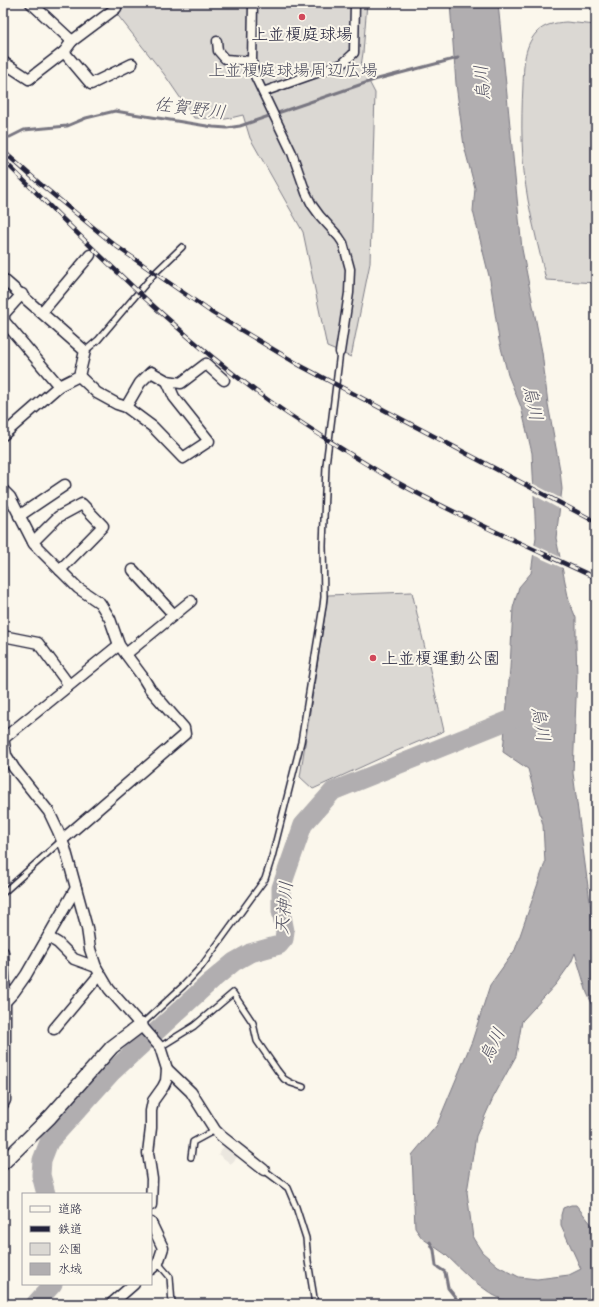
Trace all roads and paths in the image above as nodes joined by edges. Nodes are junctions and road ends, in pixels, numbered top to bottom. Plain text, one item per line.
1 (31, 3) edge
2 (253, 3) edge
3 (355, 3) edge
4 (116, 8) dead end
5 (72, 41) junction
6 (217, 41) dead end
7 (64, 52) junction
8 (252, 61) junction
9 (3, 62) edge
10 (132, 64) dead end
11 (263, 92) junction
12 (182, 247) dead end
13 (90, 254) dead end
14 (3, 279) edge
15 (22, 294) junction
16 (42, 312) junction
17 (86, 351) junction
18 (340, 352) joint
19 (79, 376) junction
20 (224, 380) dead end
21 (167, 382) junction
22 (59, 386) junction
23 (126, 407) junction
24 (3, 435) edge
25 (65, 485) dead end
26 (3, 490) edge
27 (20, 516) junction
28 (33, 542) junction
29 (60, 570) junction
30 (133, 570) dead end
31 (191, 601) dead end
32 (174, 615) junction
33 (3, 636) edge
34 (119, 645) junction
35 (126, 654) junction
36 (69, 685) junction
37 (3, 738) edge
38 (6, 765) edge
39 (62, 840) junction
40 (76, 888) junction
41 (3, 893) edge
42 (48, 937) junction
43 (3, 952) edge
44 (98, 970) junction
45 (4, 1003) edge
46 (144, 1028) junction
47 (54, 1029) dead end
48 (158, 1045) junction
49 (167, 1070) junction
50 (303, 1087) dead end
51 (3, 1104) edge
52 (215, 1130) junction
53 (191, 1157) dead end
54 (3, 1163) edge
55 (264, 1170) joint
56 (151, 1193) edge
57 (152, 1225) edge
58 (155, 1266) edge
59 (133, 1285) edge
60 (111, 1304) edge
61 (172, 1304) edge
62 (315, 1304) edge

1 - 5 street
2 - 8 street
3 - 11 street
4 - 5 street
5 - 7 street
6 - 8 street
7 - 9 street
7 - 10 street
8 - 11 street
11 - 18 street
12 - 17 lane
13 - 16 street
14 - 15 street
15 - 16 street
15 - 22 street
16 - 17 street
17 - 19 street
18 - 46 lane
19 - 22 street
19 - 23 street
20 - 21 street
21 - 23 street
21 - 23 street
22 - 24 street
25 - 27 street
26 - 27 street
27 - 28 street
28 - 29 street
28 - 29 street
29 - 34 street
30 - 32 street
31 - 32 street
32 - 35 street
33 - 36 street
34 - 35 street
34 - 36 street
35 - 39 street
36 - 37 street
37 - 38 street
38 - 39 street
39 - 40 street
39 - 41 lane
40 - 42 street
40 - 44 street
42 - 44 street
42 - 45 street
43 - 45 street
44 - 46 street
44 - 47 street
45 - 51 street
46 - 48 street
46 - 54 street
48 - 49 street
48 - 50 lane
49 - 52 street
49 - 56 street
52 - 53 lane
52 - 55 street
55 - 62 lane
57 - 58 street
58 - 61 lane
59 - 60 street

